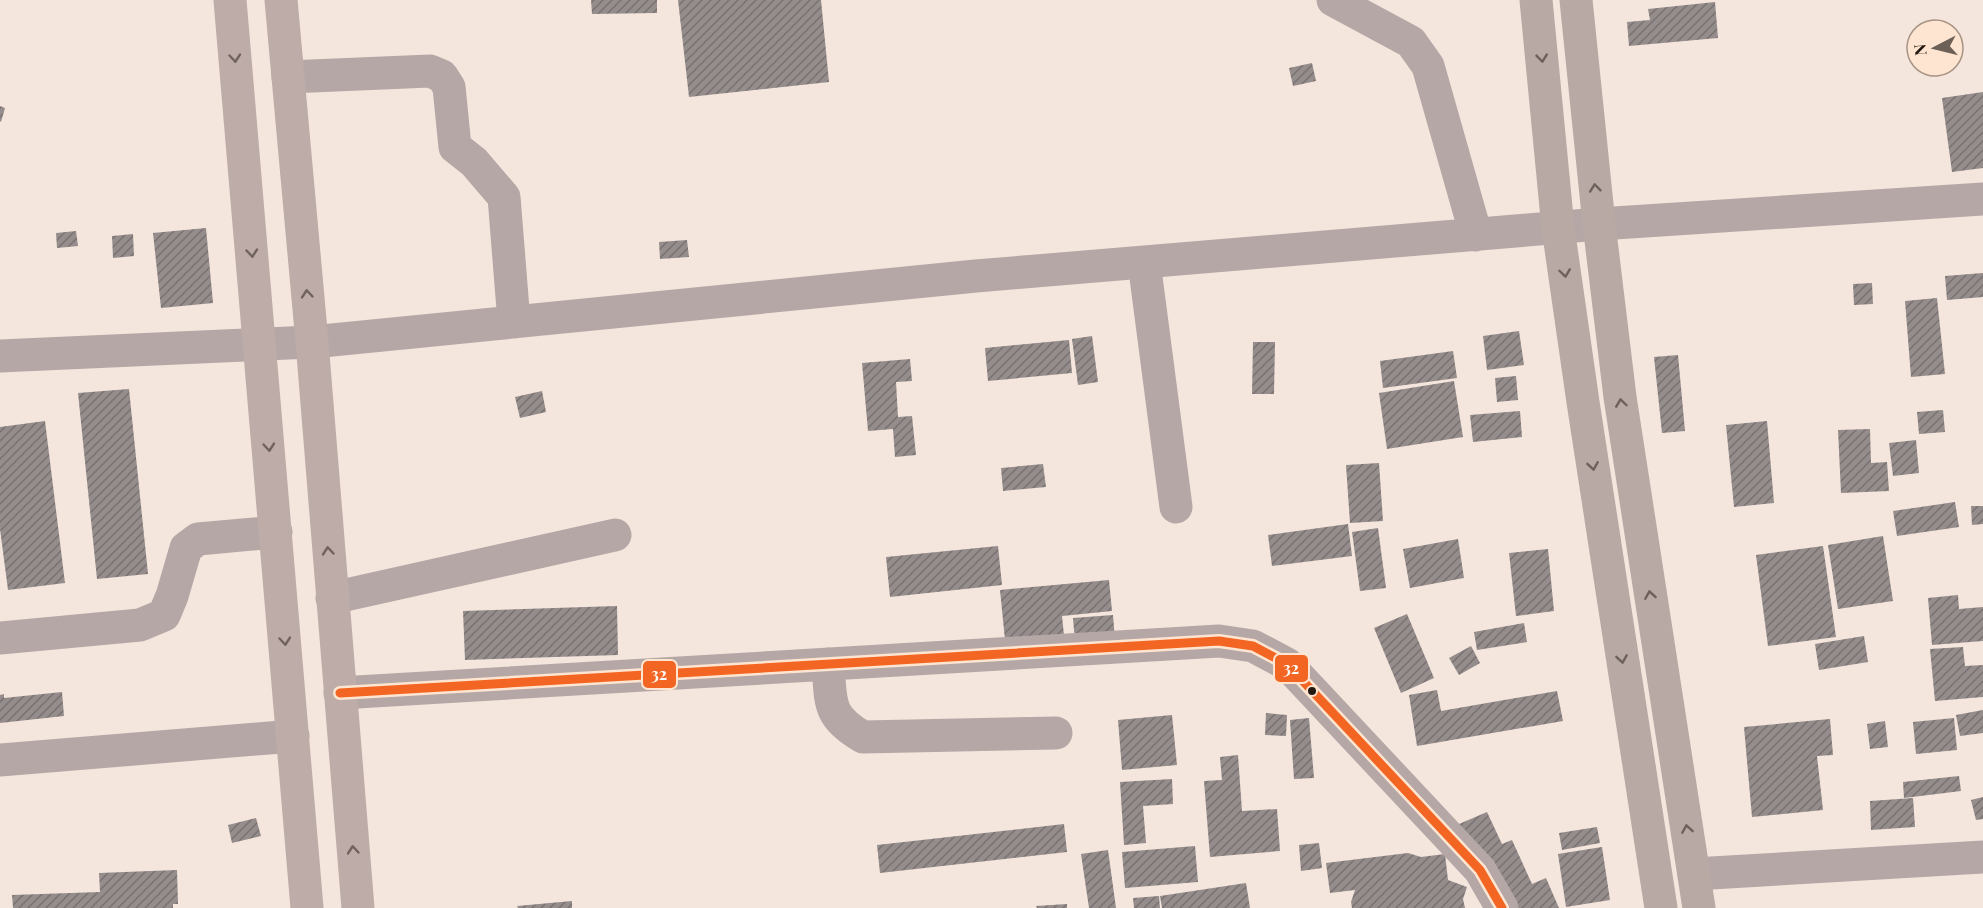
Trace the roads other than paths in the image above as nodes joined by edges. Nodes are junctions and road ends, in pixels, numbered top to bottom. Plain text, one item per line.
1 (230, 0) edge
2 (281, 0) edge
3 (1332, 0) edge
4 (1536, 0) edge
5 (1576, 0) edge
6 (288, 77) junction
7 (1983, 199) edge
8 (1599, 224) junction
9 (1558, 228) junction
10 (1476, 235) junction
11 (1144, 262) junction
12 (514, 322) junction
13 (312, 342) junction
14 (260, 344) junction
15 (0, 356) edge
16 (1176, 507) dead end
17 (276, 532) junction
18 (615, 535) dead end
19 (332, 598) junction
20 (0, 638) edge
21 (828, 664) junction
22 (340, 693) junction
23 (1056, 733) dead end
24 (293, 736) junction
25 (0, 760) edge
26 (1983, 857) edge
27 (1694, 874) junction
28 (307, 908) edge
29 (358, 908) edge
30 (1502, 908) edge
31 (1661, 908) edge
32 (1699, 908) edge

1 -> 14 highway
2 - 6 highway
3 - 10 street
4 -> 9 main road
8 -> 5 main road
6 - 12 street
13 -> 6 highway
7 - 8 street
8 - 9 street
27 -> 8 main road
9 - 10 street
9 -> 31 main road
10 - 11 street
11 - 12 street
11 - 16 street
12 - 13 street
13 - 14 street
19 -> 13 highway
14 - 15 street
14 -> 17 highway
17 - 20 street
17 -> 24 highway
18 - 19 street
19 - 22 highway
21 - 22 street
21 - 23 street
21 - 30 street
29 -> 22 highway
24 - 25 street
24 - 28 highway
26 - 27 street
27 - 32 main road

